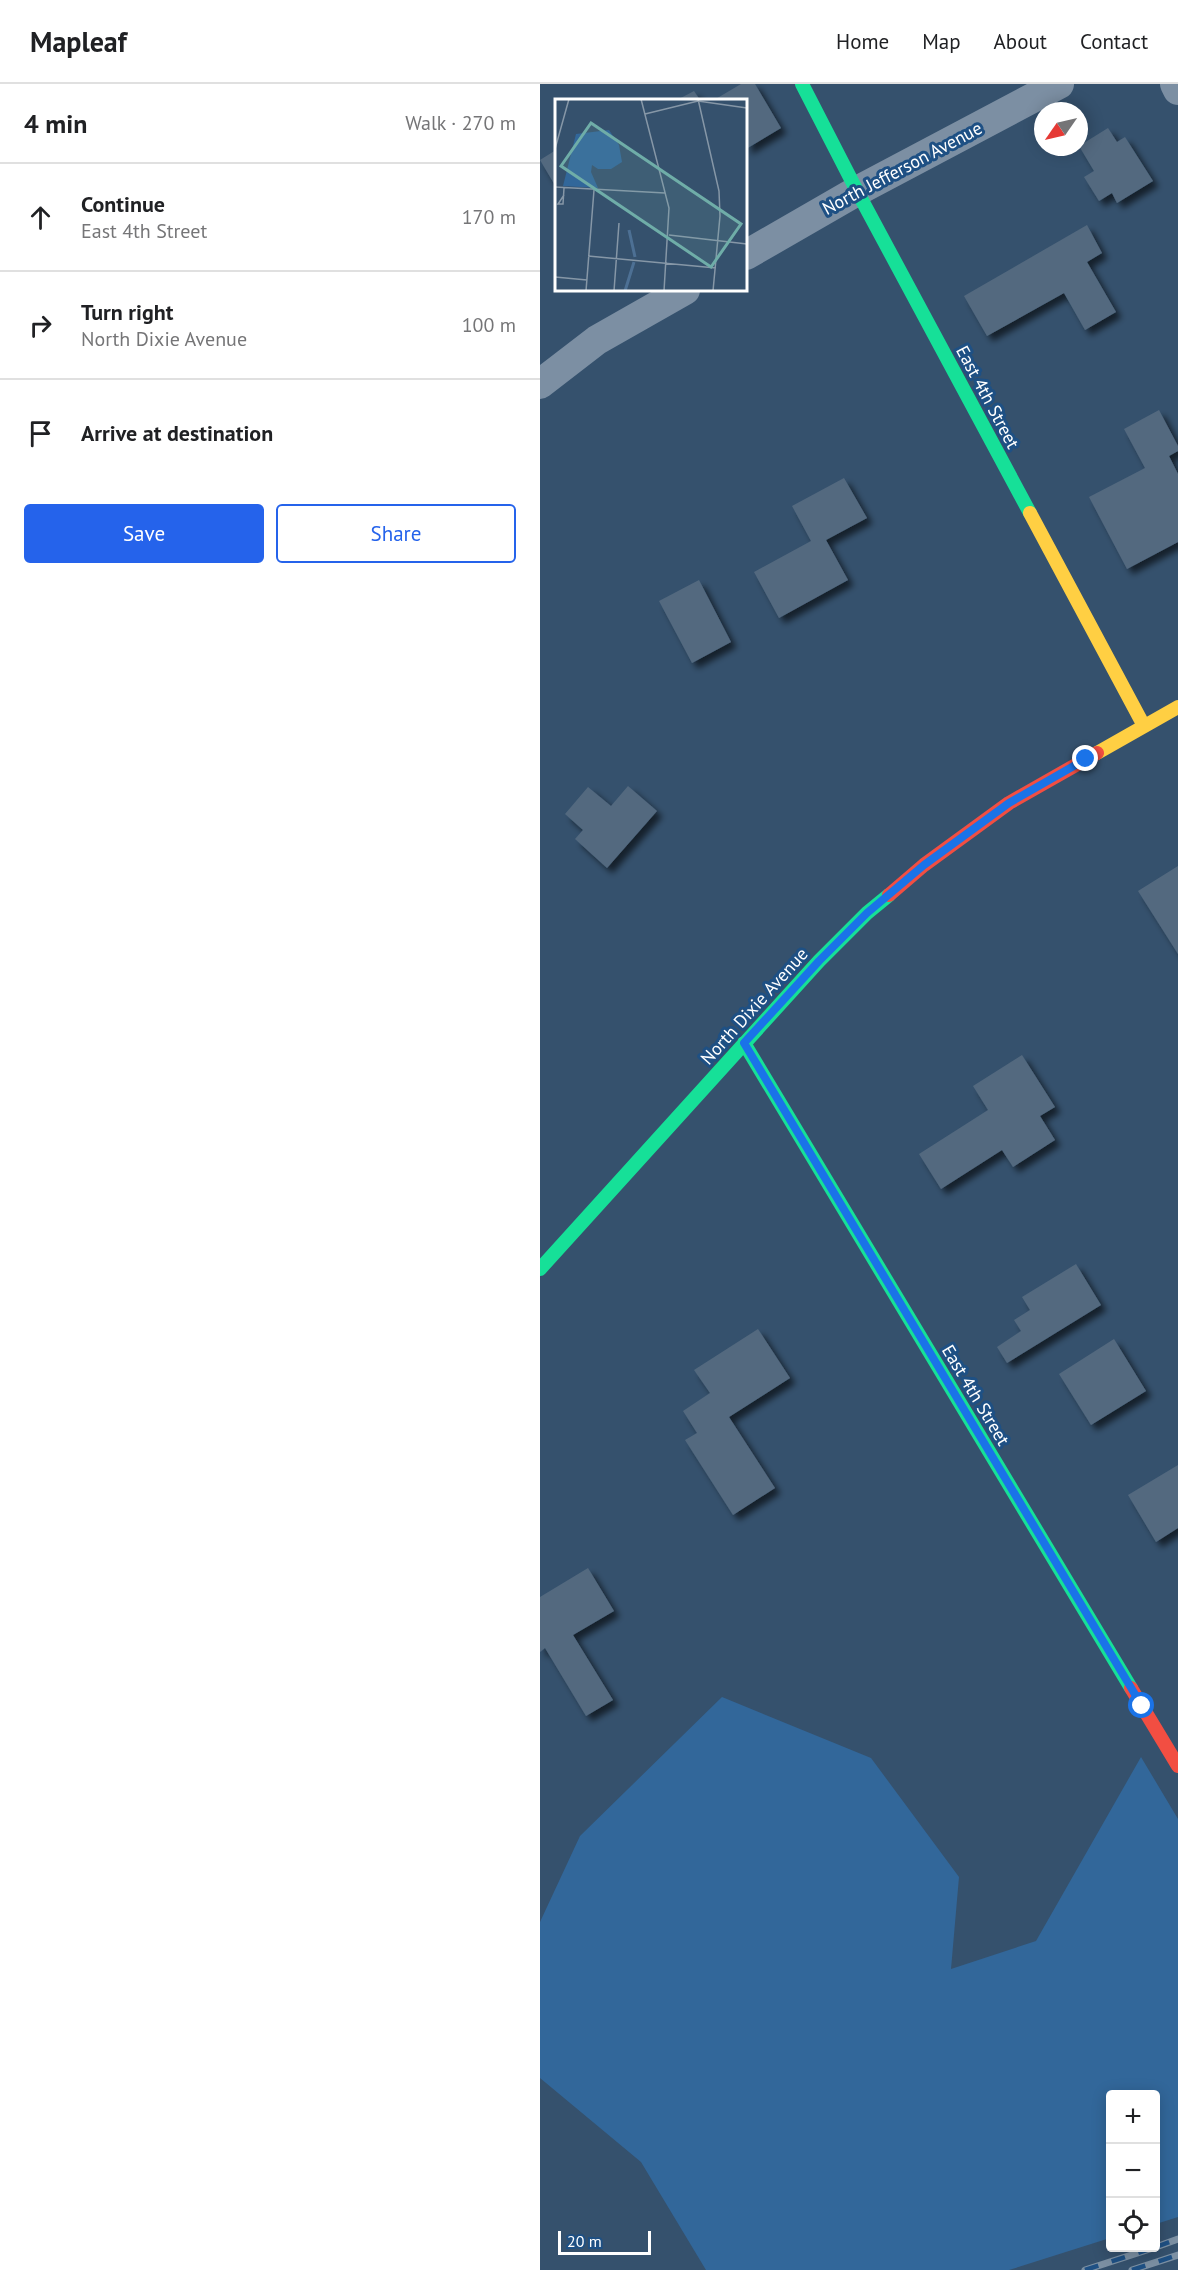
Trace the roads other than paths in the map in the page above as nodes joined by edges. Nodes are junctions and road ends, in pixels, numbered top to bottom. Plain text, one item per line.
1 (801, 84) edge
2 (1059, 84) edge
3 (1175, 84) edge
4 (1178, 90) edge
5 (857, 191) junction
6 (747, 254) edge
7 (683, 291) edge
8 (540, 384) edge
9 (1178, 707) edge
10 (1144, 726) junction
11 (744, 1043) junction
12 (540, 1269) edge
13 (1178, 1766) edge

1 - 5 street, East 4th Street
2 - 5 street, North Jefferson Avenue
3 - 4 street
5 - 6 street, North Jefferson Avenue
5 - 10 street, East 4th Street
7 - 8 street
9 - 10 street, North Dixie Avenue
10 - 11 street, North Dixie Avenue
11 - 12 street, North Dixie Avenue
11 - 13 street, East 4th Street

